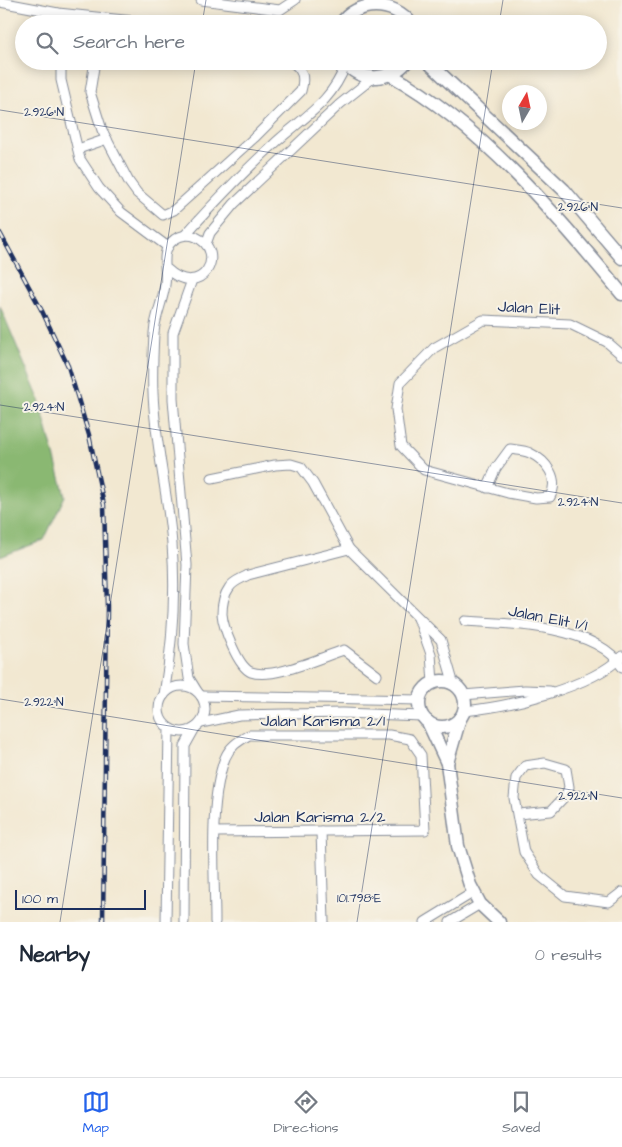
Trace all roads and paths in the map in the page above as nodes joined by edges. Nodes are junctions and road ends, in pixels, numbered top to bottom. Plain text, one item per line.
1 (201, 0) edge
2 (295, 0) edge
3 (0, 2) edge
4 (393, 3) edge
5 (351, 5) edge
6 (58, 13) joint
7 (77, 15) edge
8 (403, 15) edge
9 (61, 70) edge
10 (94, 70) edge
11 (299, 70) edge
12 (342, 70) edge
13 (354, 70) edge
14 (397, 70) edge
15 (437, 70) edge
16 (391, 75) junction
17 (374, 77) junction
18 (257, 135) junction
19 (107, 139) junction
20 (270, 148) junction
21 (78, 149) junction
22 (185, 235) junction
23 (206, 244) junction
24 (168, 247) junction
25 (620, 253) edge
26 (167, 269) junction
27 (192, 280) junction
28 (622, 294) edge
29 (622, 355) edge
30 (212, 478) dead end
31 (487, 488) junction
32 (350, 549) junction
33 (417, 616) junction
34 (465, 621) dead end
35 (621, 661) edge
36 (377, 675) dead end
37 (433, 683) junction
38 (458, 690) junction
39 (555, 691) junction
40 (199, 694) junction
41 (164, 695) junction
42 (420, 700) junction
43 (462, 714) junction
44 (425, 718) junction
45 (198, 725) junction
46 (169, 728) junction
47 (447, 763) junction
48 (518, 814) junction
49 (425, 830) joint
50 (321, 831) junction
51 (215, 832) junction
52 (474, 892) junction
53 (622, 892) edge
54 (480, 904) junction
55 (166, 922) edge
56 (184, 922) edge
57 (216, 922) edge
58 (324, 922) edge
59 (425, 922) edge
60 (450, 922) edge
61 (499, 922) edge

1 - 2 street
3 - 6 street
4 - 5 street
4 - 8 street
6 - 7 street
9 - 21 street
10 - 19 street
11 - 18 street
12 - 20 street
13 - 17 street
14 - 16 street
15 - 25 street
16 - 17 street
16 - 28 street
17 - 23 street
18 - 19 street
18 - 20 street
19 - 21 street
20 - 22 street
21 - 24 street
22 - 23 street
22 - 24 street
23 - 27 street
24 - 26 street
26 - 27 street
26 - 41 street
27 - 40 street
29 - 31 street, Jalan Elit
30 - 32 street
31 - 31 street, Jalan Elit
32 - 33 street
32 - 36 street
33 - 37 street
33 - 38 street
34 - 35 street, Jalan Elit 1/1
35 - 39 street
37 - 38 street
37 - 42 street
38 - 39 street
38 - 43 street
39 - 43 street
40 - 41 street
40 - 42 street
40 - 45 street
41 - 46 street
42 - 44 street
43 - 44 street
43 - 47 street
44 - 45 street
44 - 47 street
45 - 46 street
45 - 56 street
46 - 55 street
47 - 52 street
48 - 48 street
48 - 53 street
49 - 50 street, Jalan Karisma 2/2
49 - 51 street, Jalan Karisma 2/1
50 - 51 street, Jalan Karisma 2/2
50 - 58 street
51 - 57 street
52 - 54 street
52 - 59 street
54 - 60 street
54 - 61 street

